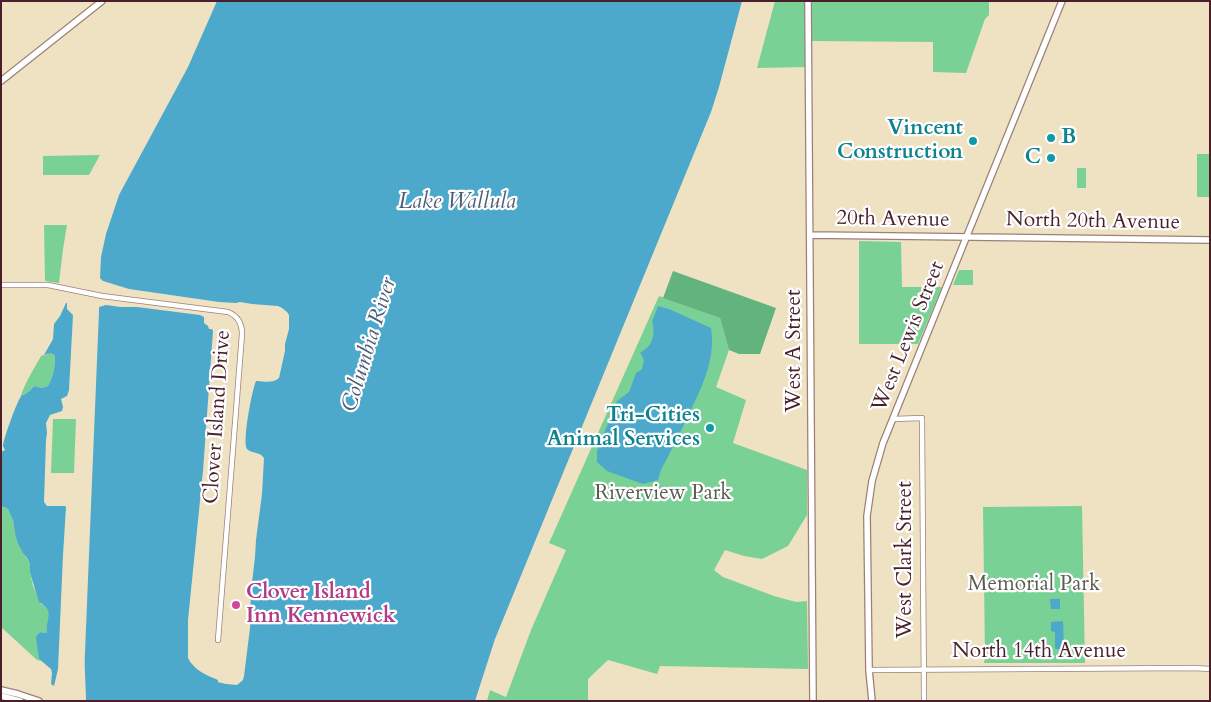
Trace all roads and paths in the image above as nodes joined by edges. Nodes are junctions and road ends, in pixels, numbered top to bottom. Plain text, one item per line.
1 (102, 1) edge
2 (808, 1) edge
3 (1062, 1) edge
4 (1, 81) edge
5 (810, 235) junction
6 (967, 237) junction
7 (976, 237) joint
8 (1210, 240) edge
9 (1, 285) edge
10 (893, 419) junction
11 (218, 640) dead end
12 (1210, 669) edge
13 (868, 670) junction
14 (924, 670) junction
15 (1, 690) edge
16 (1, 696) edge
17 (20, 701) edge
18 (38, 701) edge
19 (813, 701) edge
20 (872, 701) edge
21 (924, 701) edge

1 - 4 main road
2 - 5 main road, West A Street
3 - 6 main road, West Lewis Street
5 - 6 main road, 20th Avenue
5 - 19 main road, West A Street
6 - 7 main road, 20th Avenue
6 - 10 main road, West Lewis Street
7 - 8 main road, North 20th Avenue
9 - 11 street, Clover Island Drive
10 - 13 main road, West Lewis Street
10 - 14 street, West Clark Street
12 - 14 street, North 14th Avenue
13 - 14 street, North 14th Avenue
13 - 20 main road, West Lewis Street
14 - 21 street, West Clark Street
15 - 18 main road
16 - 17 main road

